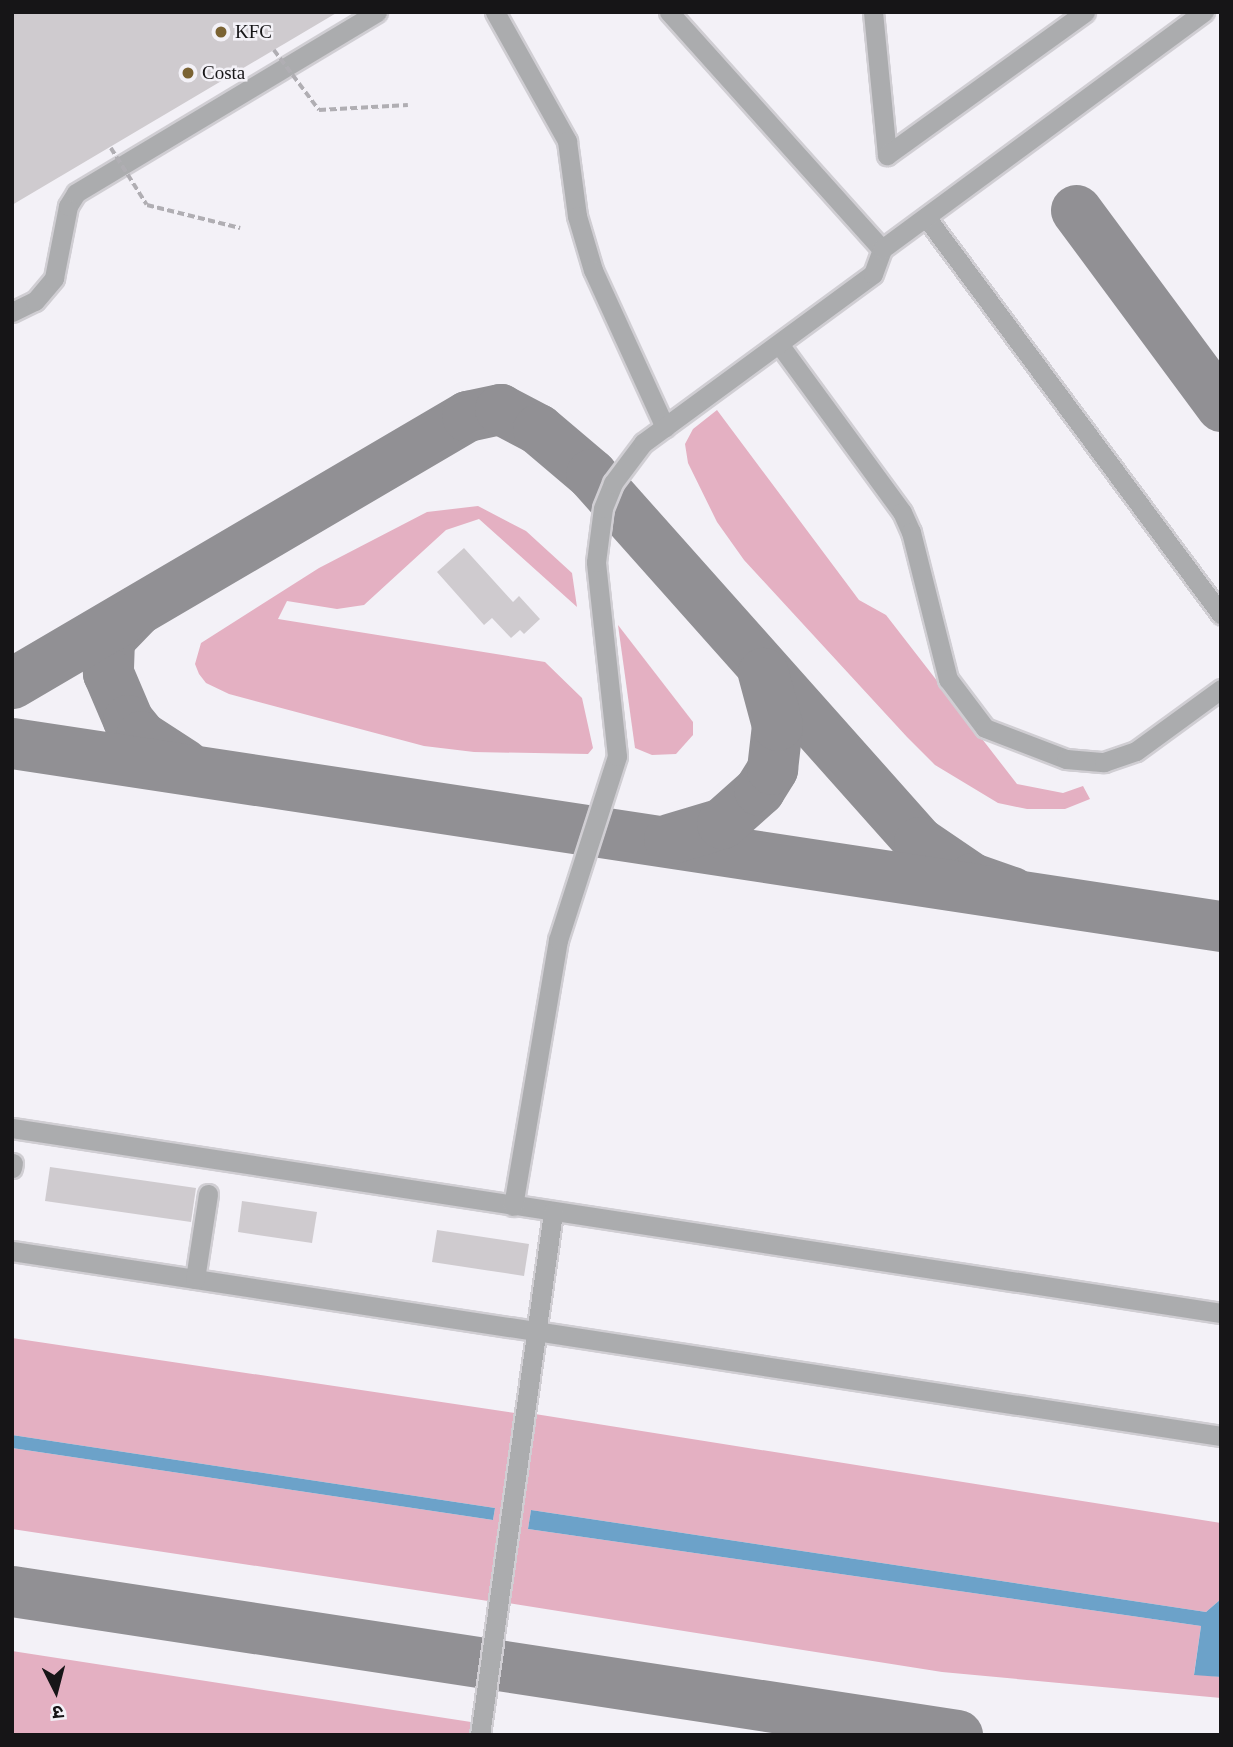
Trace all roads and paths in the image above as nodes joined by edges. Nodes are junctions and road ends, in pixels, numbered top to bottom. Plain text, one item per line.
1 (377, 12) edge
2 (495, 12) edge
3 (669, 12) edge
4 (873, 12) edge
5 (1085, 12) edge
6 (1204, 12) edge
7 (274, 50) dead end
8 (408, 105) dead end
9 (111, 148) dead end
10 (926, 217) junction
11 (240, 228) dead end
12 (882, 249) junction
13 (12, 312) edge
14 (779, 344) junction
15 (666, 427) junction
16 (1221, 614) edge
17 (1221, 689) edge
18 (12, 1128) edge
19 (208, 1194) dead end
20 (513, 1206) junction
21 (553, 1212) junction
22 (12, 1251) edge
23 (195, 1279) junction
24 (1221, 1313) edge
25 (537, 1332) junction
26 (1221, 1436) edge
27 (480, 1735) edge

1 - 13 lane
2 - 15 lane
3 - 12 lane
4 - 5 lane
6 - 10 lane
7 - 8 path, bridge
9 - 11 path, bridge
10 - 12 lane
10 - 16 lane
12 - 14 lane
14 - 15 lane
14 - 17 lane
15 - 20 lane
18 - 20 lane
19 - 23 lane
20 - 21 lane
21 - 24 lane
21 - 25 lane
22 - 23 lane
23 - 25 lane
25 - 26 lane
25 - 27 lane

